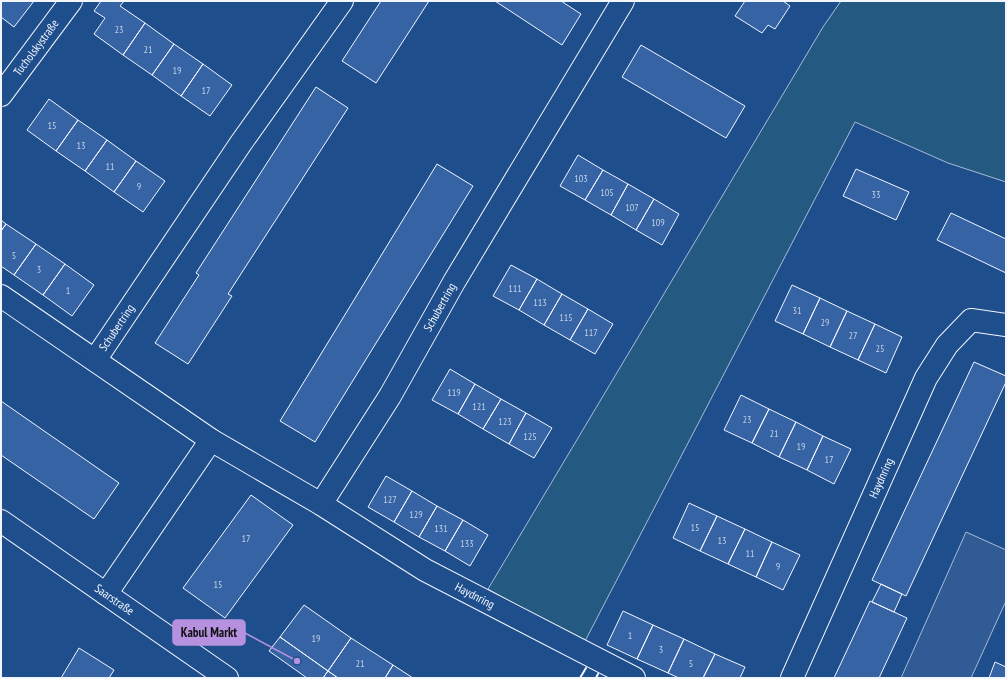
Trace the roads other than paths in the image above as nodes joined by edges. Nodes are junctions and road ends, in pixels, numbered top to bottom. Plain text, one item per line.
1 (71, 1) edge
2 (342, 1) edge
3 (623, 1) edge
4 (1, 95) edge
5 (1, 296) edge
6 (1006, 325) edge
7 (96, 360) junction
8 (211, 440) junction
9 (321, 504) junction
10 (1, 521) edge
11 (106, 594) junction
12 (227, 678) edge
13 (634, 678) edge
14 (792, 678) edge

1 - 4 street, Tucholskystraße
2 - 7 street, Schubertring
3 - 9 street, Schubertring
5 - 7 street
6 - 14 street, Haydnring
7 - 8 street, Schubertring
8 - 9 street, Schubertring
8 - 11 street
9 - 13 street, Haydnring
10 - 11 street, Saarstraße
11 - 12 street, Saarstraße

